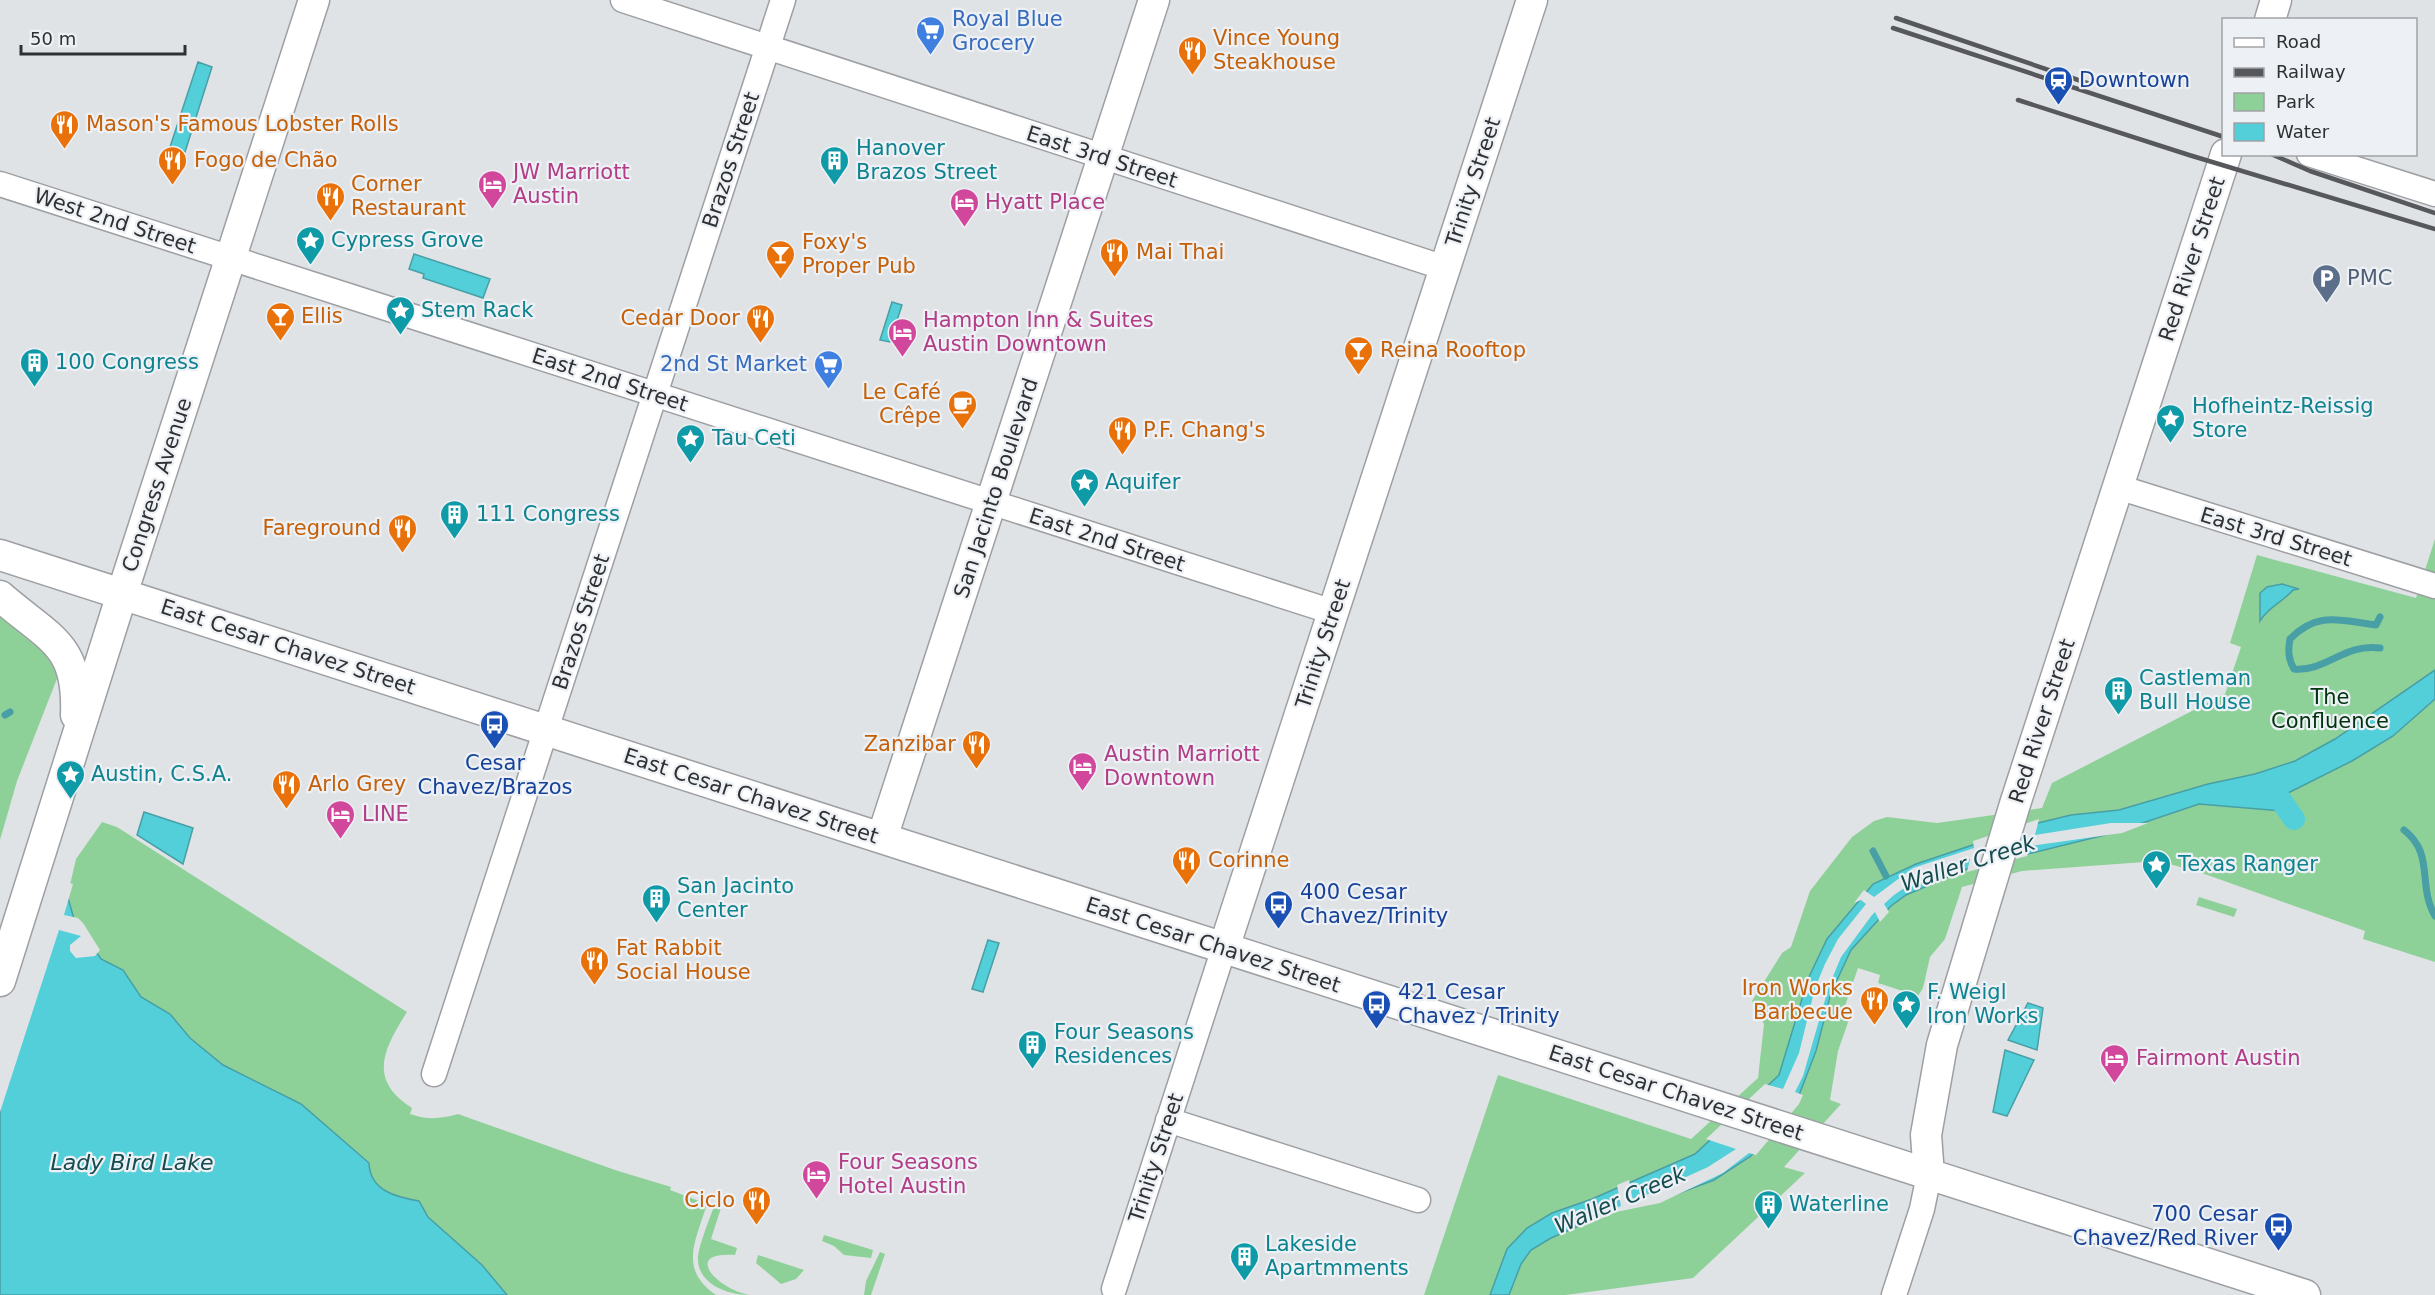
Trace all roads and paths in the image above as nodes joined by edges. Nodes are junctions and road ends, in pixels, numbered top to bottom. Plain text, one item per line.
1 (314, 0) edge
2 (623, 0) edge
3 (783, 0) edge
4 (1154, 0) edge
5 (1532, 0) edge
6 (2276, 0) edge
7 (2271, 18) edge
8 (767, 48) junction
9 (2225, 156) edge
10 (2315, 156) edge
11 (1103, 158) junction
12 (0, 184) edge
13 (2435, 194) edge
14 (230, 258) junction
15 (1445, 268) junction
16 (655, 394) junction
17 (2118, 487) junction
18 (991, 502) junction
19 (0, 555) edge
20 (2435, 586) edge
21 (122, 594) junction
22 (0, 596) edge
23 (1333, 612) junction
24 (546, 730) junction
25 (75, 746) junction
26 (882, 838) junction
27 (1224, 948) junction
28 (0, 981) edge
29 (434, 1074) dead end
30 (1168, 1120) junction
31 (1929, 1175) junction
32 (1418, 1200) dead end
33 (1114, 1288) dead end
34 (1894, 1295) edge
35 (2305, 1295) edge

1 - 14 main road, Congress Avenue
2 - 8 street, East 3rd Street
3 - 8 street, Brazos Street
4 - 11 main road, San Jacinto Boulevard
5 - 15 main road, Trinity Street
6 - 7 main road
8 - 11 street, East 3rd Street
8 - 16 street, Brazos Street
9 - 17 main road, Red River Street
10 - 13 street
11 - 15 street, East 3rd Street
11 - 18 main road, San Jacinto Boulevard
12 - 14 street, West 2nd Street
14 - 16 street, East 2nd Street
14 - 21 main road, Congress Avenue
15 - 23 main road, Trinity Street
16 - 18 street, East 2nd Street
16 - 24 street, Brazos Street
17 - 20 street, East 3rd Street
17 - 31 main road, Red River Street
18 - 23 street, East 2nd Street
18 - 26 main road, San Jacinto Boulevard
19 - 21 main road, East Cesar Chavez Street
21 - 24 main road, East Cesar Chavez Street
21 - 25 main road, Congress Avenue
22 - 25 main road
23 - 27 main road, Trinity Street
24 - 26 main road, East Cesar Chavez Street
24 - 29 street, Brazos Street
25 - 28 main road, Congress Avenue
26 - 27 main road, East Cesar Chavez Street
27 - 30 street, Trinity Street
27 - 31 main road, East Cesar Chavez Street
30 - 32 street
30 - 33 street, Trinity Street
31 - 34 street, Red River Street
31 - 35 main road, East Cesar Chavez Street

